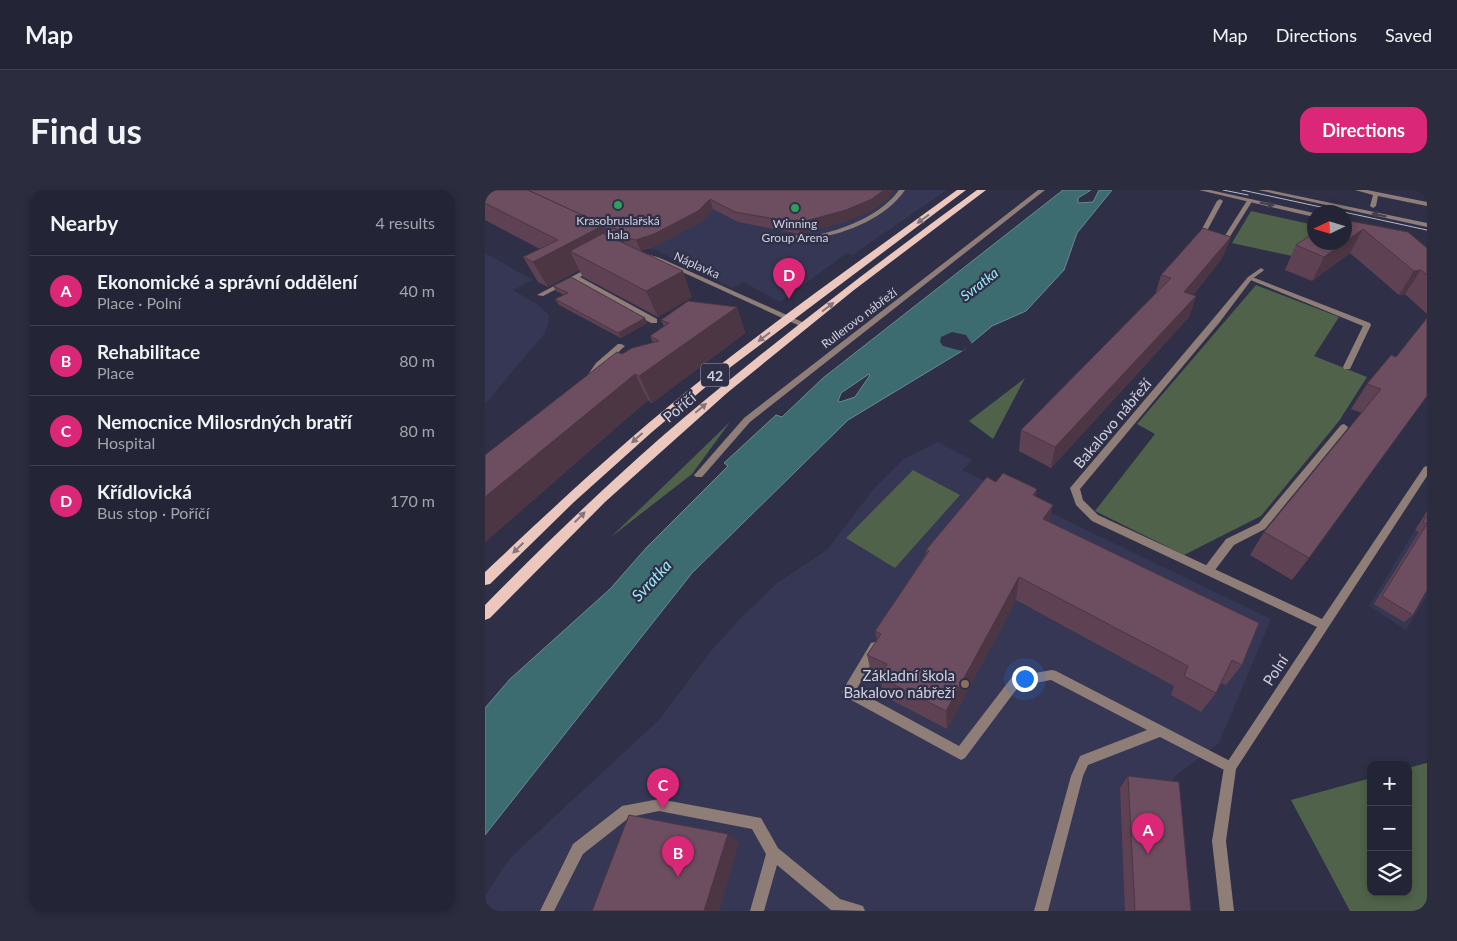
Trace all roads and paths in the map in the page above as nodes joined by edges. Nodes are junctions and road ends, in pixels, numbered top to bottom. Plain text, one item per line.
1 (902, 190) edge
2 (962, 190) edge
3 (982, 190) edge
4 (1043, 190) edge
5 (1202, 190) edge
6 (1261, 190) edge
7 (1358, 190) edge
8 (1376, 194) junction
9 (1250, 200) junction
10 (1220, 201) dead end
11 (1427, 204) edge
12 (1373, 206) dead end
13 (1307, 213) edge
14 (1427, 225) edge
15 (781, 238) dead end
16 (1207, 242) edge
17 (1215, 244) edge
18 (632, 253) edge
19 (599, 264) edge
20 (1261, 270) dead end
21 (574, 277) junction
22 (1250, 278) junction
23 (541, 295) dead end
24 (789, 318) junction
25 (653, 321) dead end
26 (805, 325) junction
27 (621, 346) dead end
28 (1347, 367) dead end
29 (585, 387) edge
30 (1344, 427) dead end
31 (1427, 469) edge
32 (699, 475) dead end
33 (1208, 571) junction
34 (485, 580) edge
35 (485, 614) edge
36 (1324, 625) junction
37 (878, 641) edge
38 (1161, 731) junction
39 (1230, 766) junction
40 (773, 853) junction
41 (547, 911) edge
42 (757, 911) edge
43 (858, 911) edge
44 (1041, 911) edge
45 (1227, 911) edge

1 - 15 street
2 -> 24 main road, Poříčí / 42
26 -> 3 main road, Poříčí / 42
4 - 32 street, Rullerovo nábřeží
5 - 9 street
14 -> 6 street
7 - 8 street
8 - 11 street
8 - 12 street
9 -> 13 street
9 - 17 street
10 - 16 street
18 - 24 street, Náplavka
19 - 21 street
20 - 22 street, Bakalovo nábřeží
21 - 23 street
21 - 25 street
22 - 28 street
22 - 33 street, Bakalovo nábřeží
24 - 26 street, Náplavka
24 -> 34 main road, Poříčí / 42
35 -> 26 main road, Poříčí / 42
27 - 29 street
30 - 33 street
31 - 36 street, Polní
33 - 36 street, Bakalovo nábřeží
36 - 39 street, Polní
37 - 38 street
38 - 39 street
38 - 44 street
39 - 45 street, Polní
40 - 41 street
40 - 42 street
40 - 43 street

